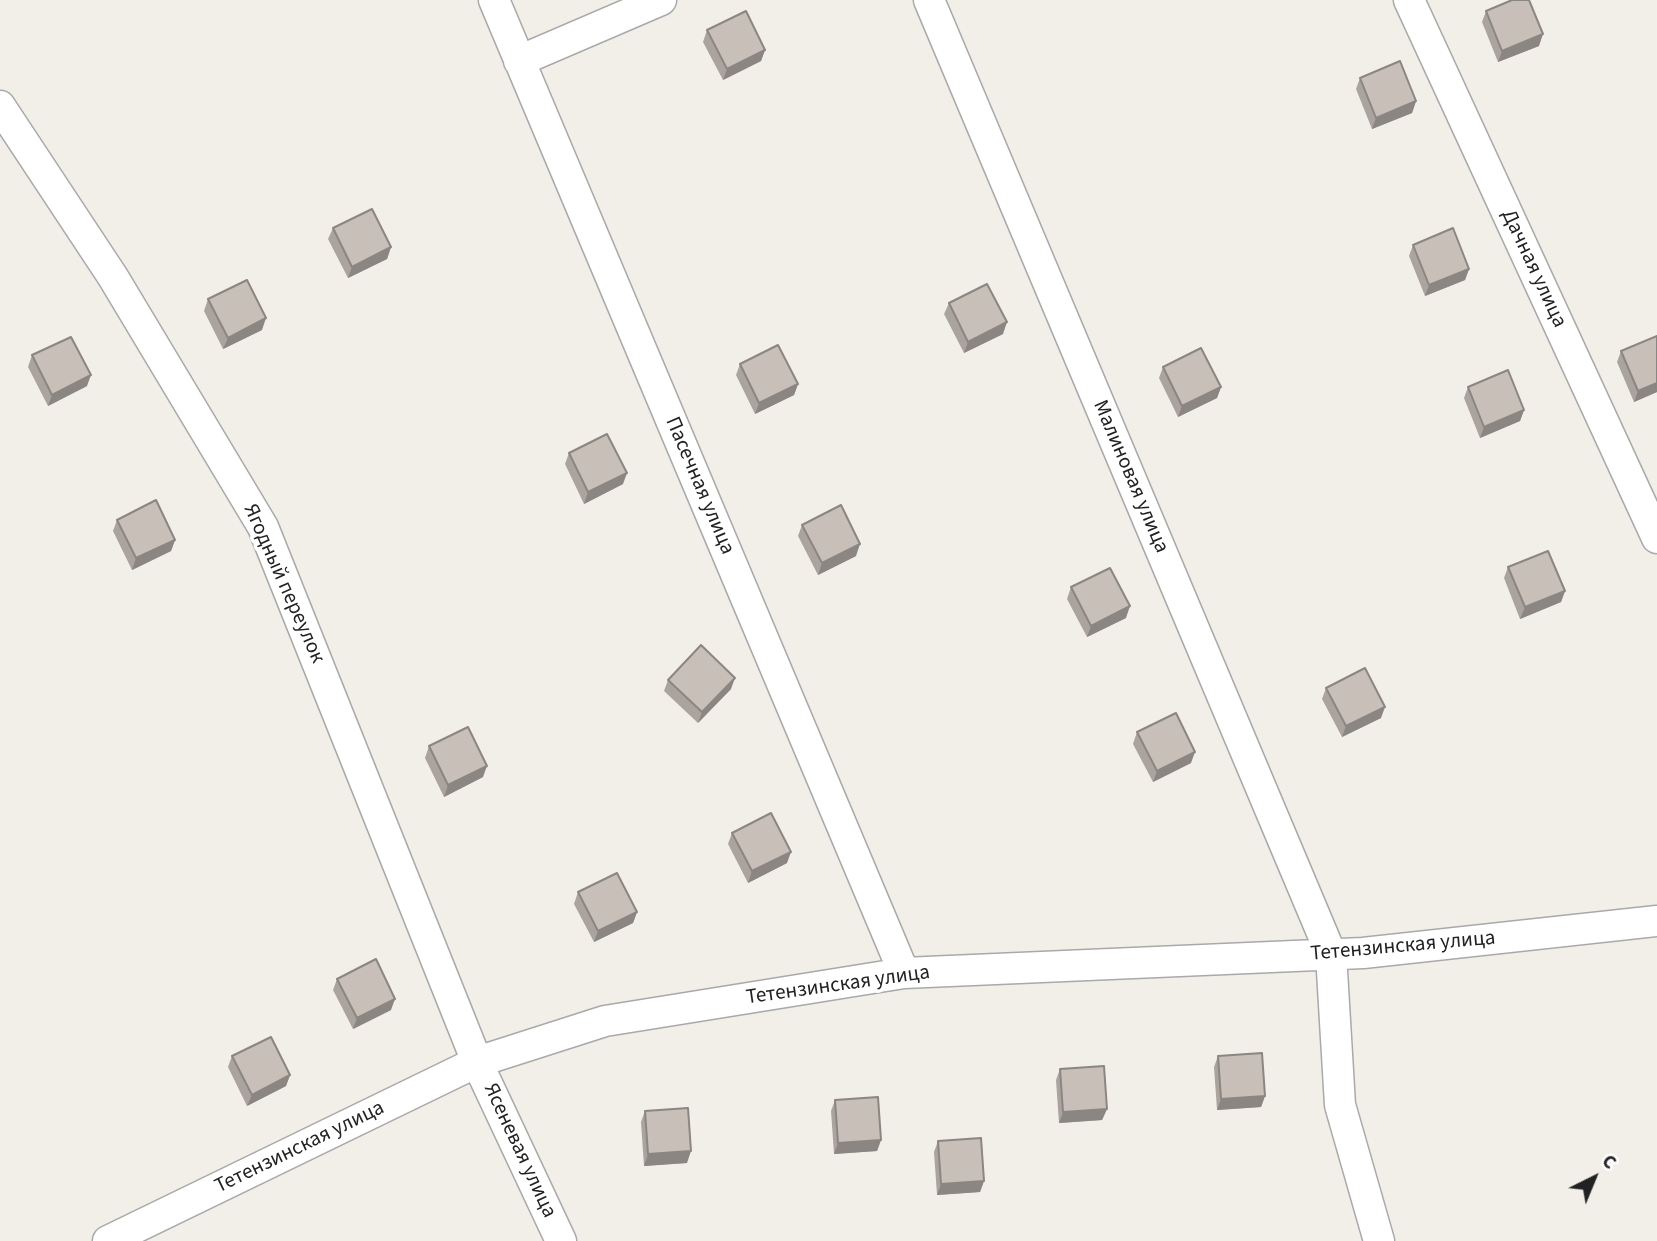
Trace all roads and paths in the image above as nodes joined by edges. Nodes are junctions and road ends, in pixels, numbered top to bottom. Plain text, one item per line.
1 (494, 0) edge
2 (661, 0) edge
3 (929, 0) edge
4 (1409, 0) edge
5 (520, 61) junction
6 (0, 106) edge
7 (1657, 538) edge
8 (1657, 920) edge
9 (1331, 954) junction
10 (904, 973) junction
11 (477, 1062) junction
12 (108, 1241) edge
13 (561, 1241) edge
14 (1379, 1241) edge

1 - 5 street, Пасечная улица
2 - 5 street
3 - 9 street, Малиновая улица
4 - 7 street, Дачная улица
5 - 10 street, Пасечная улица
6 - 11 street, Ягодный переулок
8 - 9 street, Тетензинская улица
9 - 10 street, Тетензинская улица
9 - 14 street
10 - 11 street, Тетензинская улица
11 - 12 street, Тетензинская улица
11 - 13 street, Ясеневая улица

